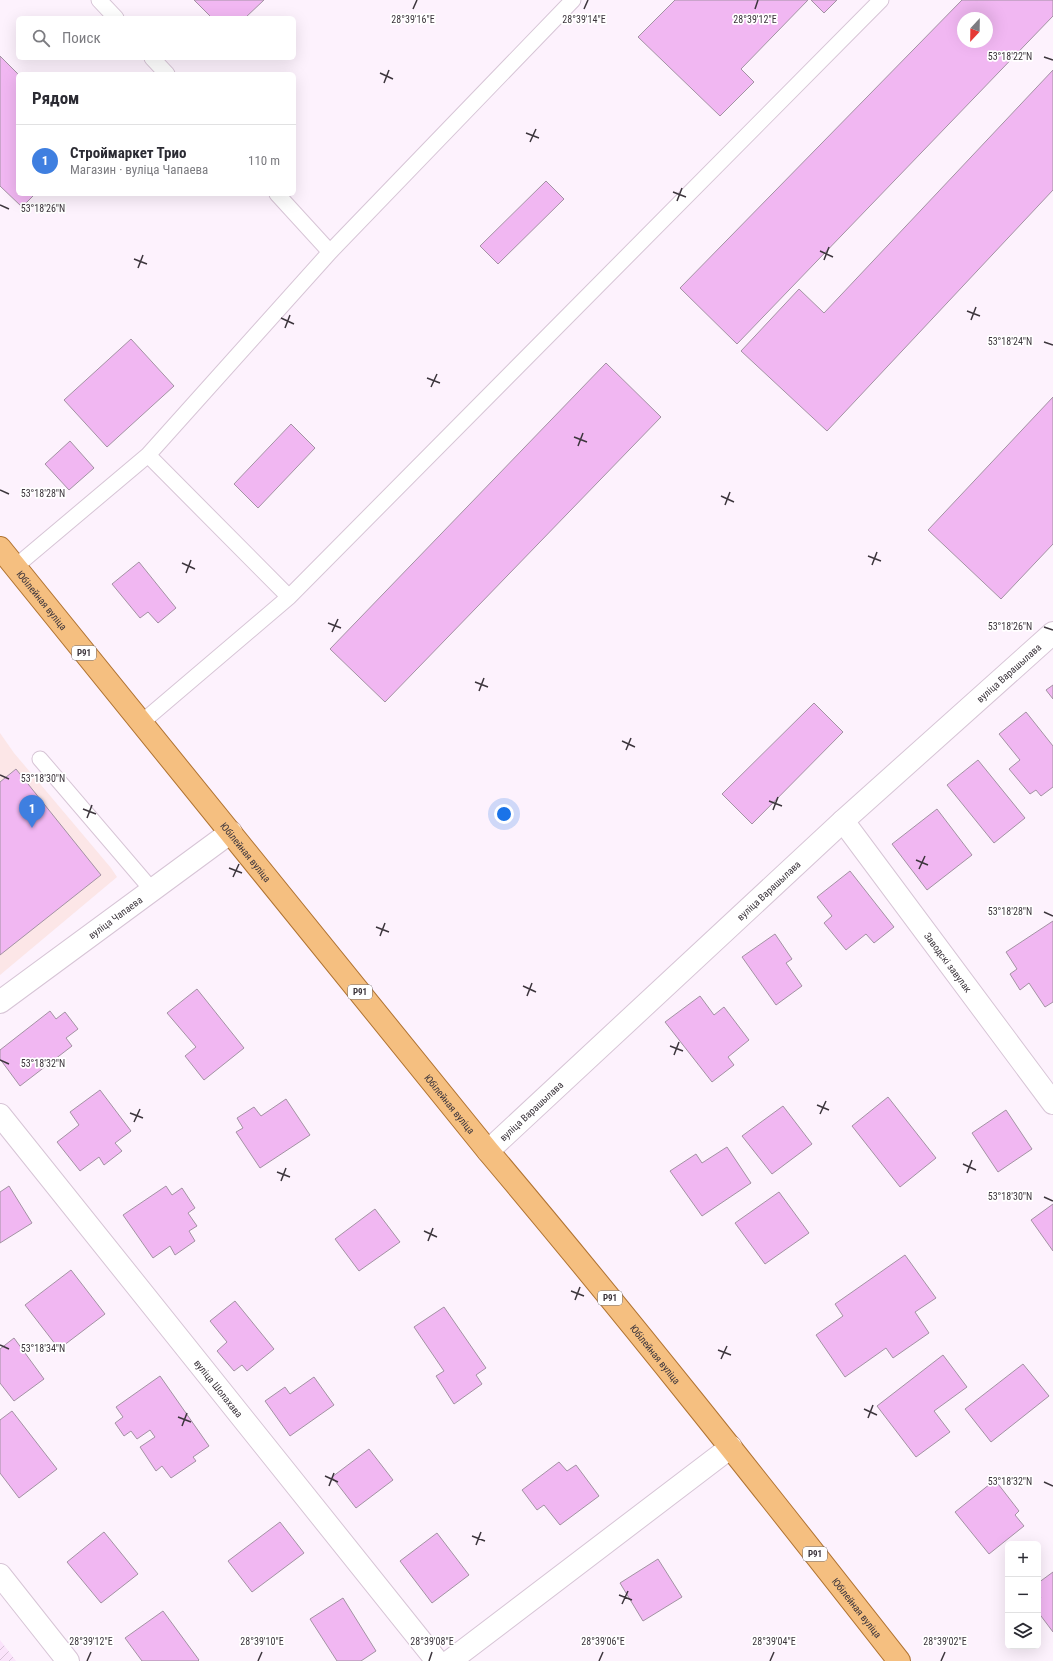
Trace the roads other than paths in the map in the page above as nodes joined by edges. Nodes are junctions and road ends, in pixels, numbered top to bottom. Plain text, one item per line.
1 (99, 0) edge
2 (573, 0) edge
3 (881, 0) edge
4 (114, 16) edge
5 (154, 60) edge
6 (165, 72) edge
7 (279, 196) edge
8 (330, 252) junction
9 (148, 454) junction
10 (0, 548) edge
11 (15, 567) junction
12 (289, 597) junction
13 (1053, 633) edge
14 (141, 723) junction
15 (40, 759) dead end
16 (843, 821) junction
17 (231, 832) junction
18 (152, 890) junction
19 (0, 1002) edge
20 (1053, 1103) edge
21 (0, 1115) edge
22 (488, 1151) junction
23 (731, 1447) junction
24 (0, 1575) edge
25 (68, 1661) edge
26 (437, 1661) edge
27 (450, 1661) edge
28 (899, 1661) edge

1 - 4 lane
2 - 8 lane
3 - 12 lane
5 - 6 lane
7 - 8 lane
8 - 9 lane
9 - 11 lane
9 - 12 lane
10 - 11 main road, Юбілейная вуліца / Р91
11 - 14 main road, Юбілейная вуліца / Р91
12 - 14 lane
13 - 16 street, вуліца Варашылава
14 - 17 main road, Юбілейная вуліца / Р91
15 - 18 lane
16 - 20 street, Заводскі завулак
16 - 22 street, вуліца Варашылава
17 - 18 street, вуліца Чапаева
17 - 22 main road, Юбілейная вуліца / Р91
18 - 19 street, вуліца Чапаева
21 - 26 street, вуліца Шолахава
22 - 23 main road, Юбілейная вуліца / Р91
23 - 27 street
23 - 28 main road, Юбілейная вуліца / Р91
24 - 25 street

